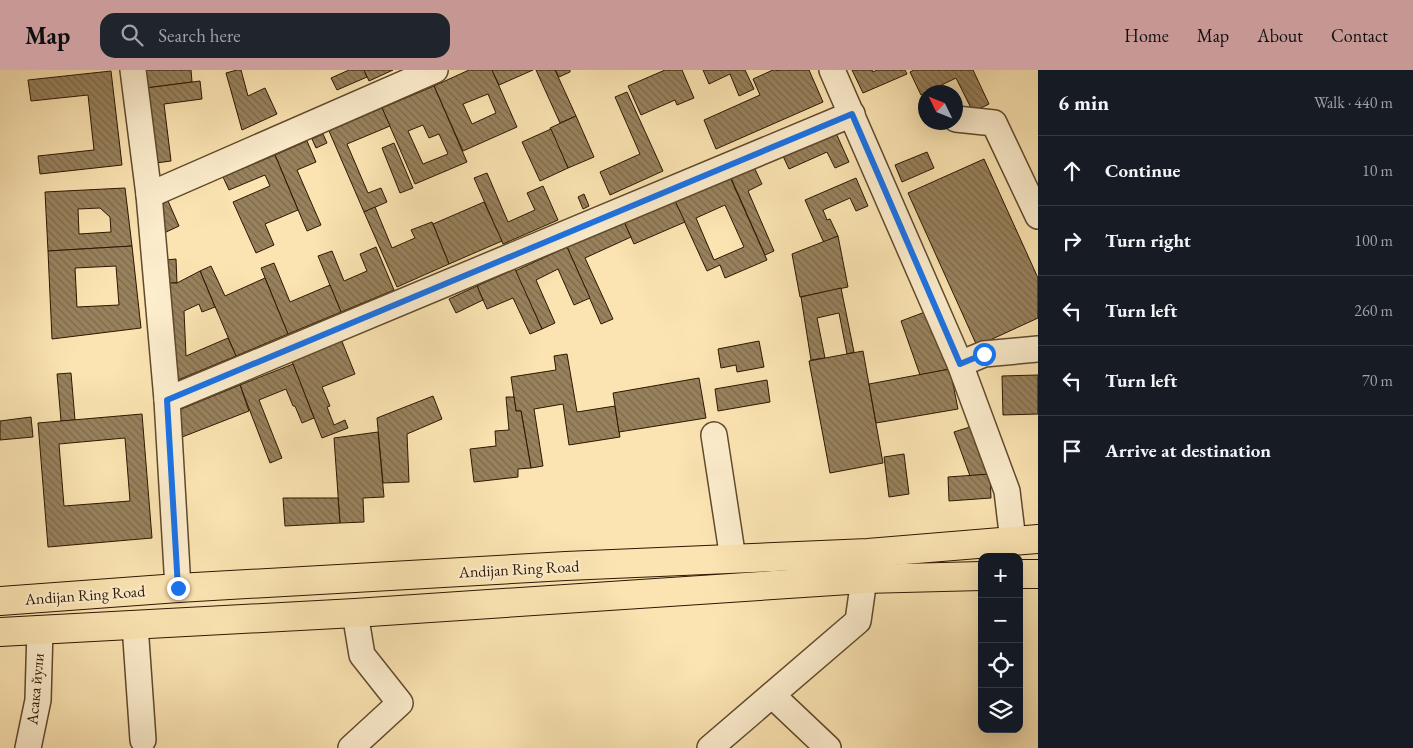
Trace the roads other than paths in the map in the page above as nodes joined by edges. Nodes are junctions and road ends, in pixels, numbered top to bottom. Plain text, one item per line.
1 (133, 70) edge
2 (435, 70) edge
3 (832, 70) edge
4 (852, 114) junction
5 (963, 120) edge
6 (149, 195) junction
7 (1038, 216) edge
8 (1038, 349) edge
9 (960, 364) junction
10 (167, 400) junction
11 (714, 435) dead end
12 (1025, 540) edge
13 (733, 559) junction
14 (1023, 574) edge
15 (1038, 574) edge
16 (978, 576) edge
17 (864, 579) junction
18 (178, 588) junction
19 (0, 601) edge
20 (355, 613) junction
21 (135, 624) junction
22 (40, 630) junction
23 (0, 632) edge
24 (772, 695) junction
25 (143, 740) dead end
26 (28, 748) edge
27 (351, 748) edge
28 (710, 748) edge
29 (828, 748) edge

1 - 6 street
2 - 6 street
3 - 4 street
4 - 9 street
4 - 10 street
5 - 7 street
6 - 10 street
8 - 9 street
9 - 12 street
10 - 18 street
11 - 13 street
12 - 13 highway, Andijan Ring Road
13 - 18 highway, Andijan Ring Road
14 - 15 highway
16 - 17 highway, Andijan Ring Road
17 - 20 highway, Andijan Ring Road
17 - 24 street
18 - 19 highway, Andijan Ring Road
20 - 21 highway, Andijan Ring Road
20 - 27 street
21 - 22 highway, Andijan Ring Road
21 - 25 street
22 - 23 highway, Andijan Ring Road
22 - 26 street, Асака йули
24 - 28 street
24 - 29 street

